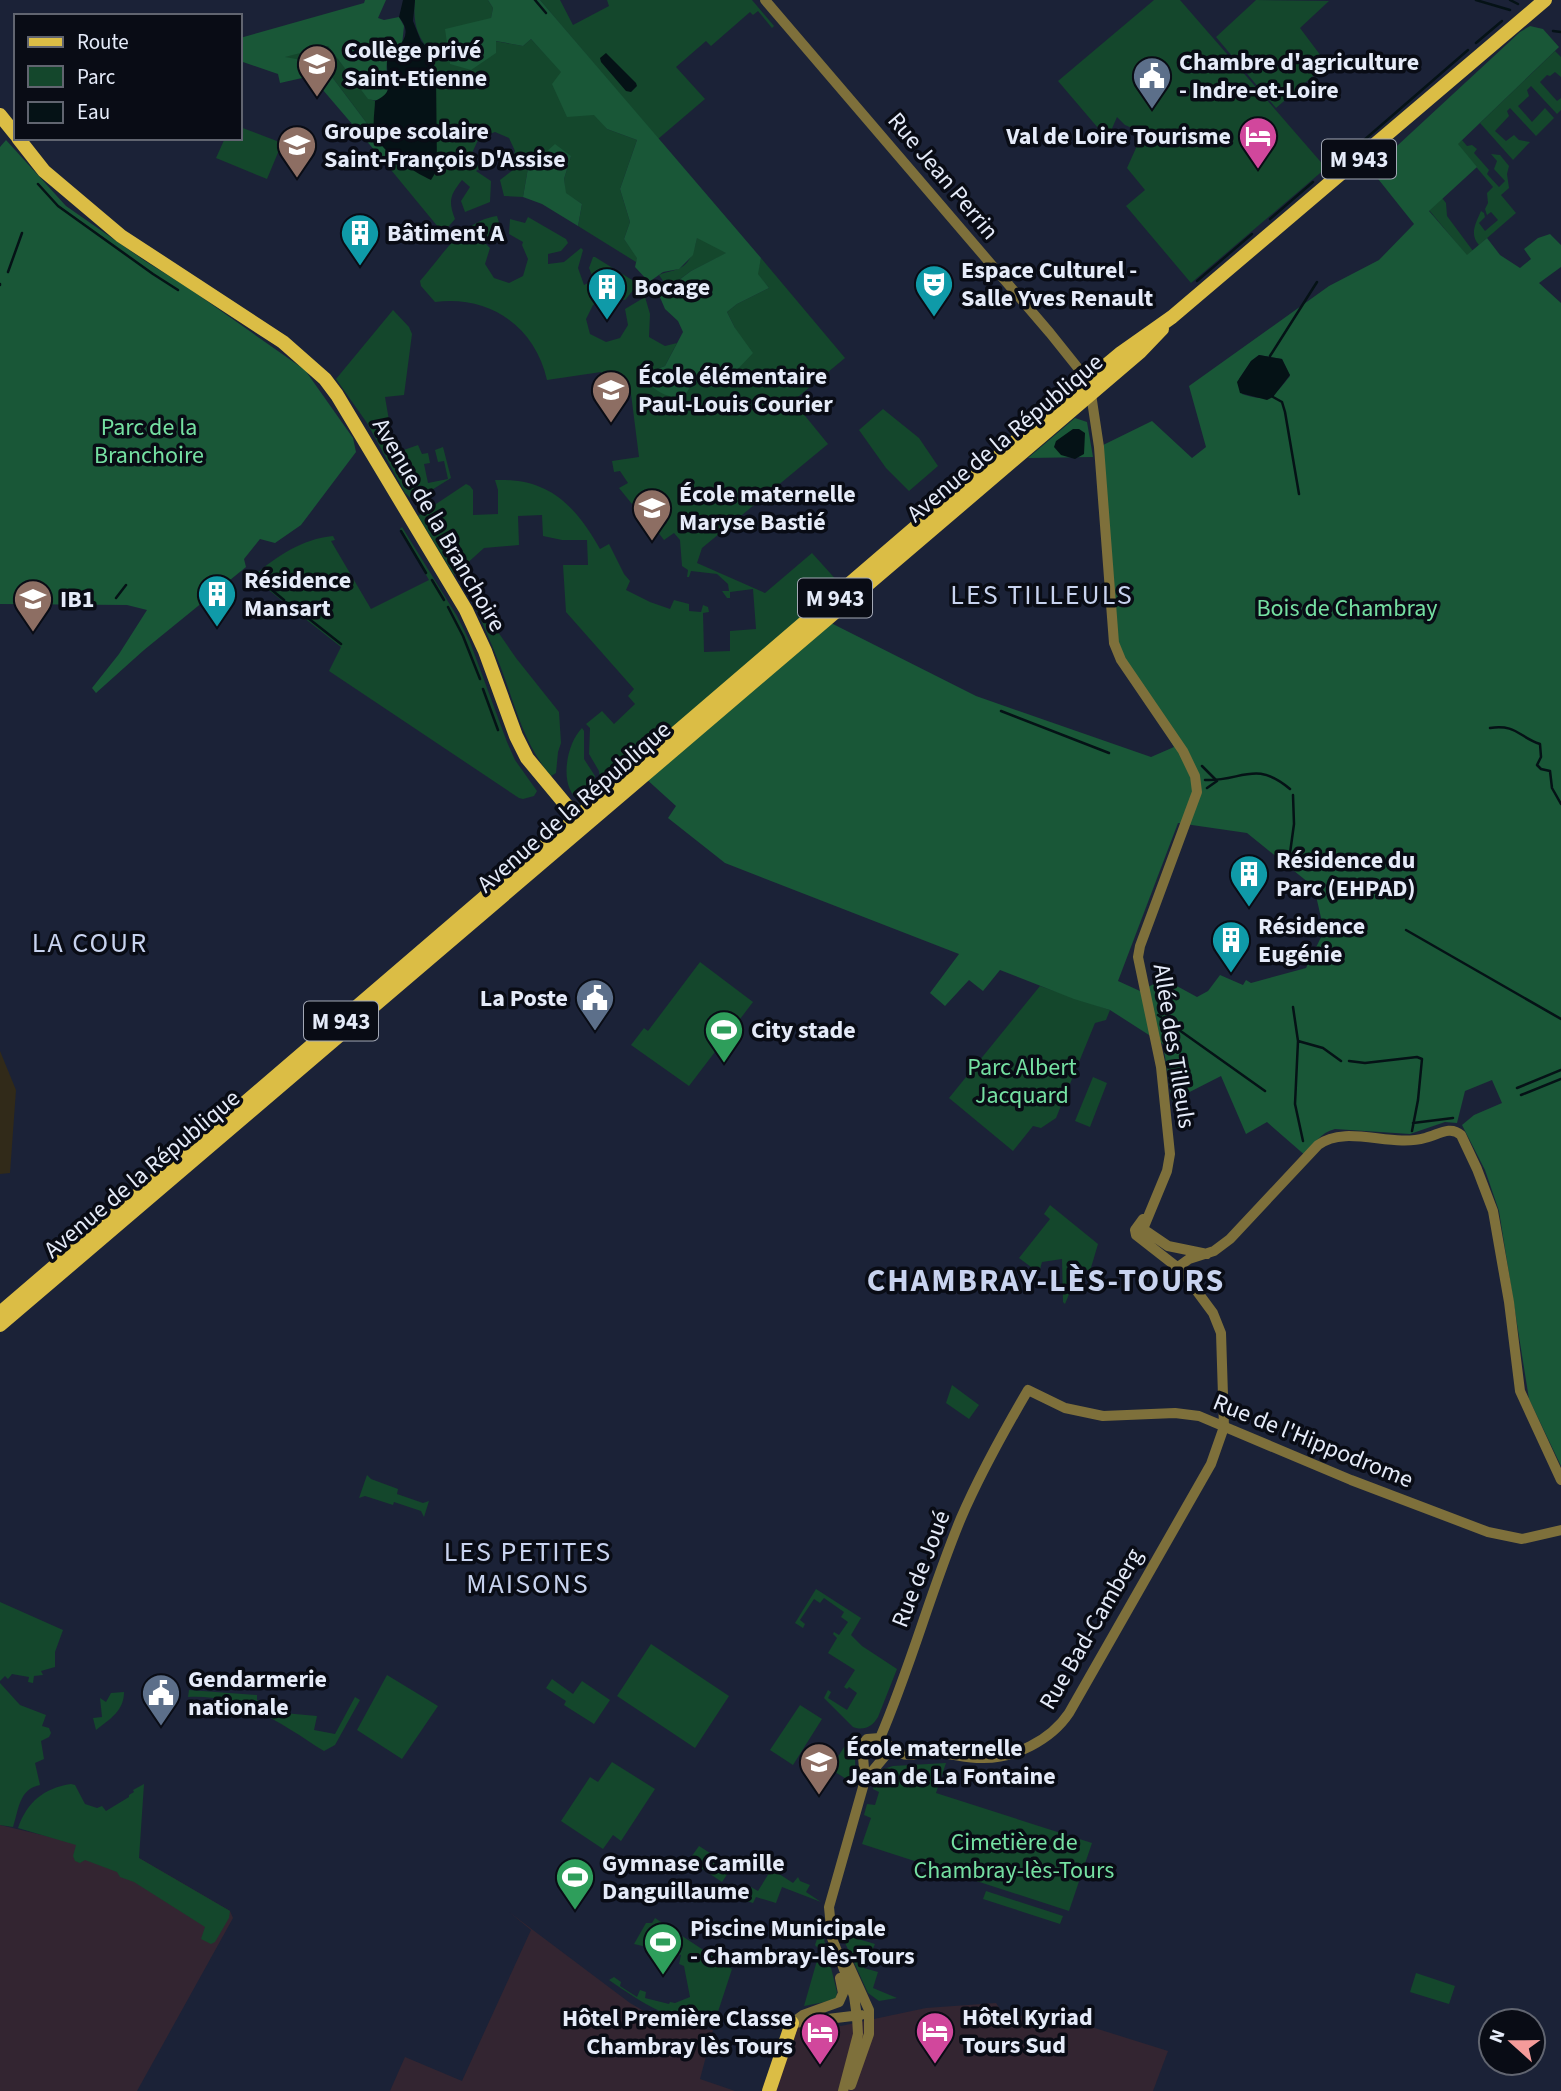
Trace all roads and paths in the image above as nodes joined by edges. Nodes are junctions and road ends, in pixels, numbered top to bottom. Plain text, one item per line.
1 (765, 0) edge
2 (1545, 0) edge
3 (0, 115) edge
4 (14, 133) edge
5 (19, 140) edge
6 (1089, 387) junction
7 (556, 792) junction
8 (586, 818) junction
9 (563, 830) junction
10 (1139, 1229) junction
11 (1207, 1254) junction
12 (1180, 1269) junction
13 (0, 1313) edge
14 (0, 1325) edge
15 (1028, 1390) joint
16 (1224, 1427) junction
17 (1561, 1480) edge
18 (1561, 1530) edge
19 (883, 1741) junction
20 (864, 1758) junction
21 (878, 1762) junction
22 (865, 1780) junction
23 (830, 1917) junction
24 (838, 1957) junction
25 (825, 2008) junction
26 (869, 2010) junction
27 (857, 2011) junction
28 (792, 2023) junction
29 (769, 2091) edge
30 (775, 2091) edge
31 (843, 2091) edge
32 (849, 2091) edge

1 - 6 street, Rue Jean Perrin
2 - 6 main road, Avenue de la République / M 943
3 - 4 main road
5 - 7 main road, Avenue de la Branchoire
6 - 8 main road, Avenue de la République / M 943
6 - 10 street, Allée des Tilleuls
7 - 8 main road, Avenue de la Branchoire
7 - 9 main road
8 - 9 main road, Avenue de la République / M 943
8 - 14 main road, Avenue de la République / M 943
9 - 13 main road, Avenue de la République / M 943
10 - 11 street
10 - 12 street
11 - 12 street
11 - 17 street
12 - 16 street
15 - 16 street, Rue de l'Hippodrome
15 - 19 street, Rue de Joué
16 - 18 street, Rue de l'Hippodrome
16 - 19 street, Rue Bad-Camberg
19 - 20 street
19 - 21 street
20 - 21 street
20 - 22 street
21 - 22 street
22 - 23 street
23 - 24 street
23 - 26 street
24 - 25 street
24 - 27 street
25 - 27 street
25 - 28 street
26 - 27 street
26 - 32 street
27 - 28 street
27 - 31 street
28 - 29 main road
28 - 30 main road

